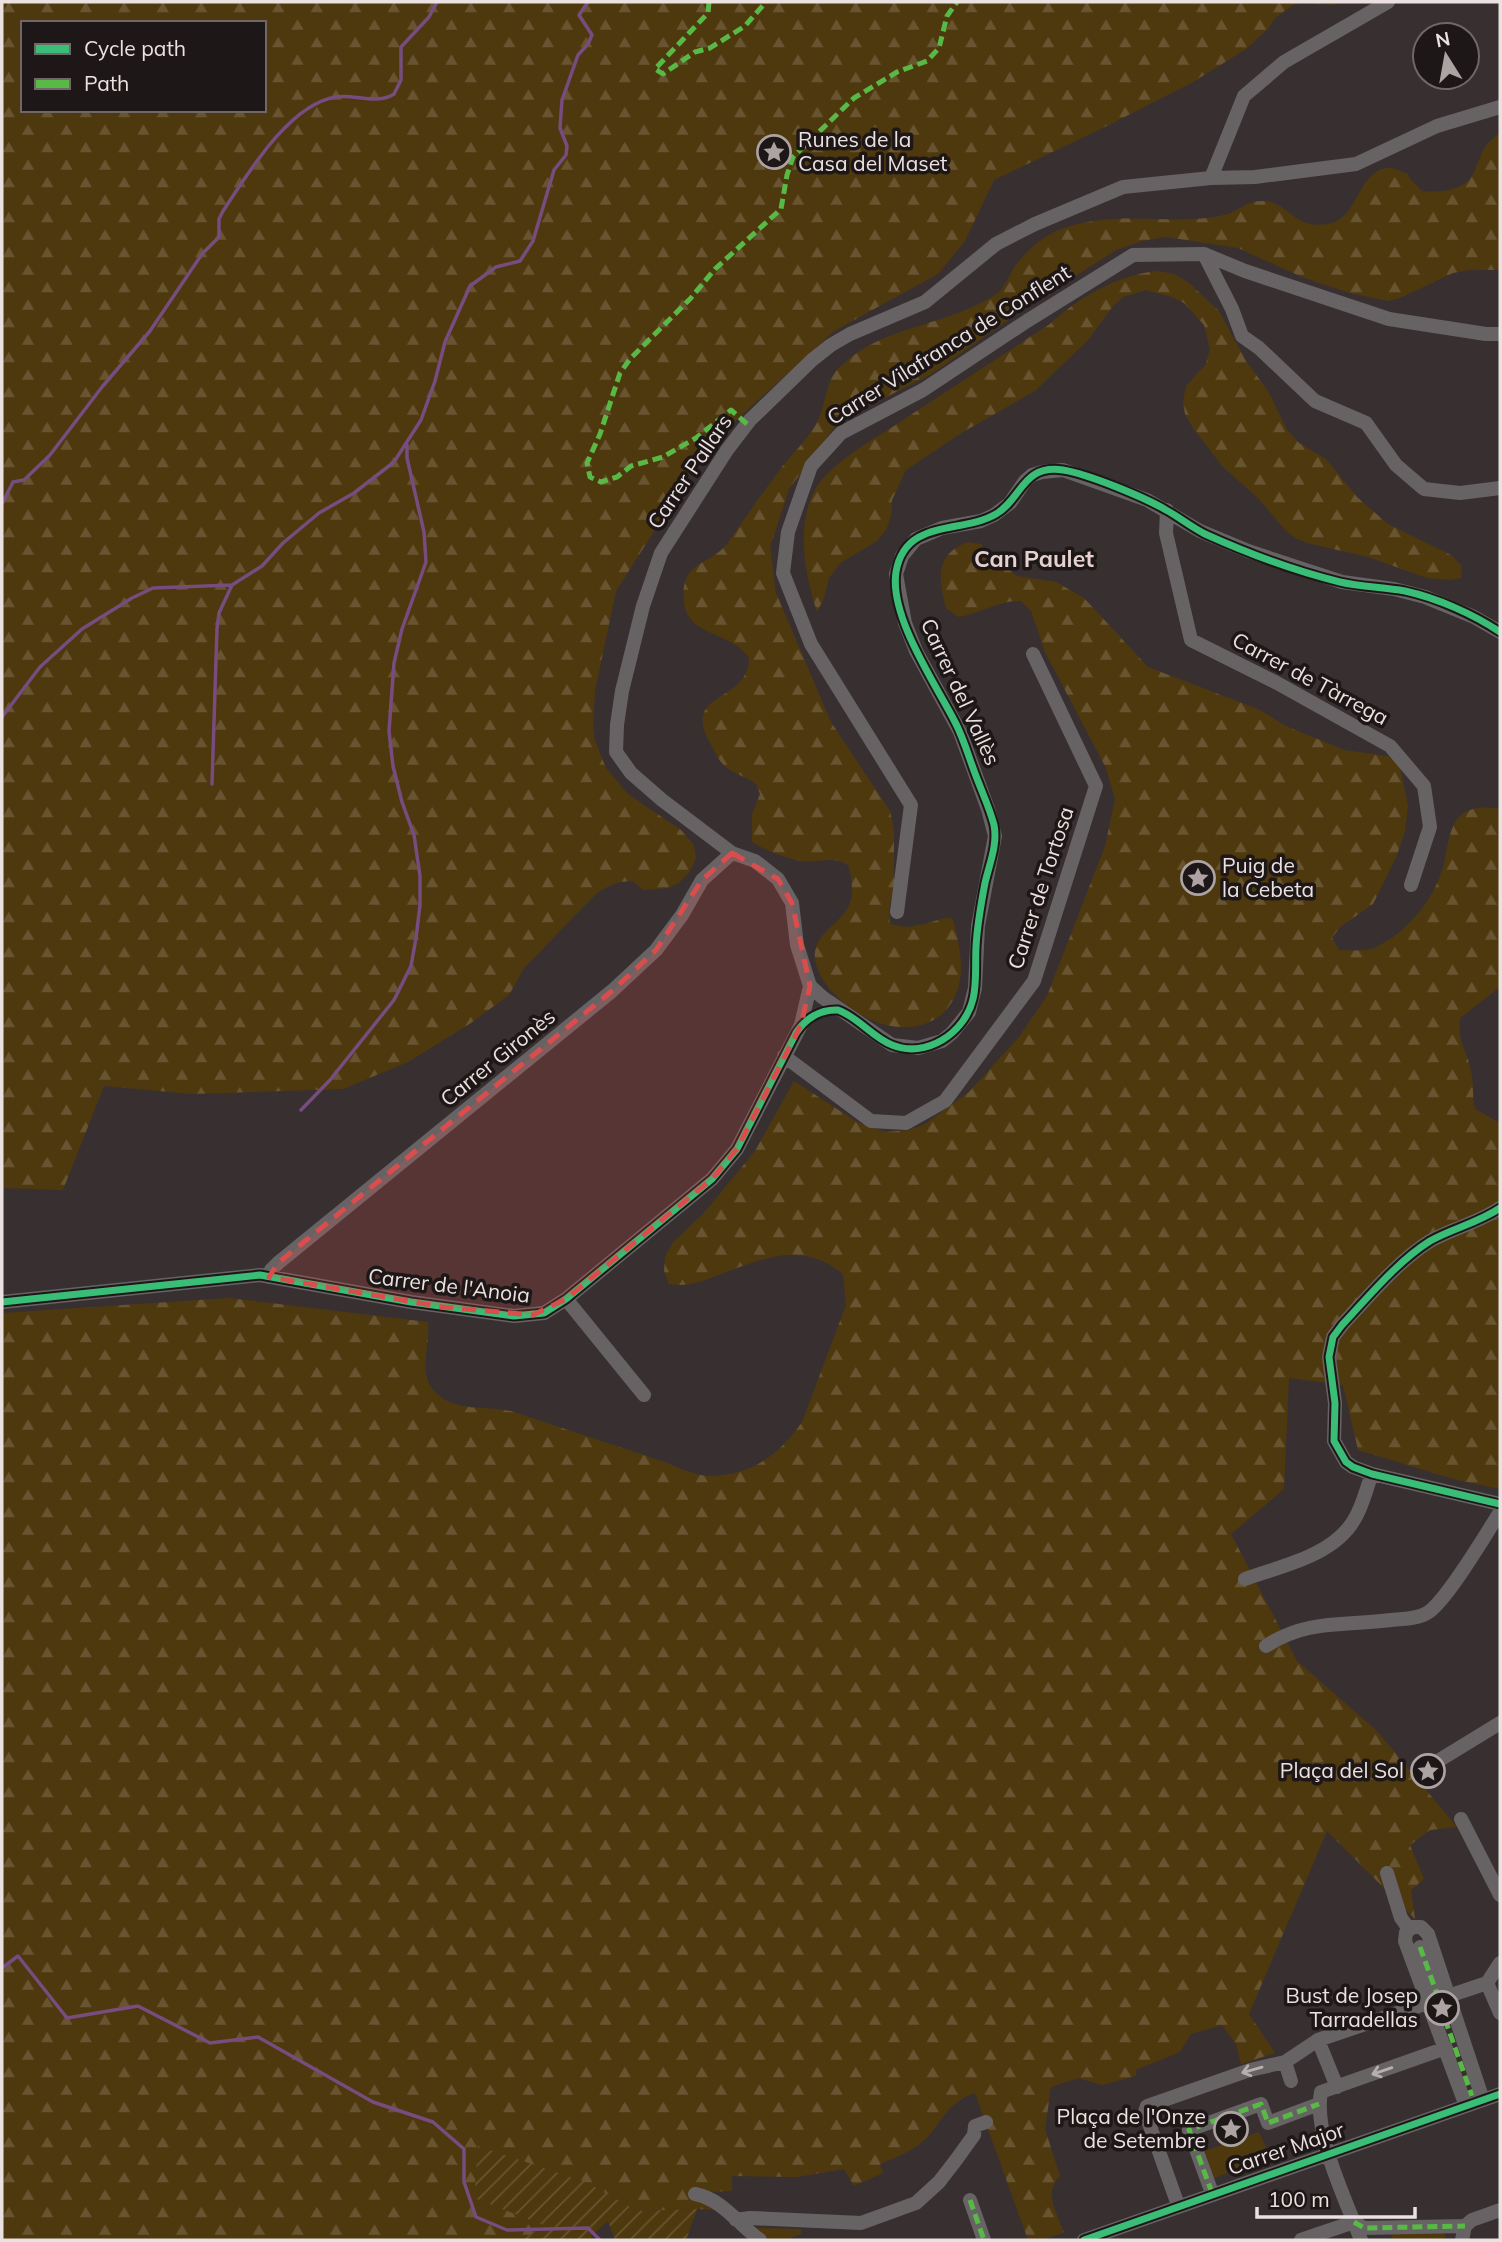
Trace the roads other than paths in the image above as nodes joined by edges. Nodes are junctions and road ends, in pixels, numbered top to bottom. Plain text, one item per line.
1 (1388, 2) edge
2 (1500, 107) edge
3 (1211, 178) junction
4 (1204, 254) junction
5 (1500, 334) edge
6 (1500, 488) edge
7 (1167, 510) junction
8 (1500, 632) edge
9 (1033, 654) dead end
10 (732, 853) junction
11 (1410, 885) dead end
12 (897, 912) dead end
13 (810, 986) junction
14 (838, 1010) junction
15 (801, 1025) junction
16 (784, 1056) junction
17 (1500, 1208) edge
18 (269, 1277) junction
19 (566, 1299) junction
20 (2, 1301) edge
21 (644, 1395) dead end
22 (1372, 1474) junction
23 (1500, 1504) edge
24 (1500, 1512) edge
25 (1245, 1579) dead end
26 (1266, 1646) dead end
27 (1500, 1723) edge
28 (1424, 1774) dead end
29 (1461, 1819) dead end
30 (1387, 1872) dead end
31 (1500, 1895) edge
32 (1409, 1929) junction
33 (1420, 1947) dead end
34 (1500, 1963) edge
35 (1488, 1983) junction
36 (1439, 1999) junction
37 (1500, 2013) edge
38 (1318, 2040) junction
39 (1446, 2048) junction
40 (1285, 2062) junction
41 (1291, 2081) dead end
42 (1336, 2087) junction
43 (1500, 2094) edge
44 (1472, 2096) junction
45 (1319, 2104) junction
46 (986, 2122) dead end
47 (1328, 2153) junction
48 (1212, 2193) junction
49 (695, 2194) dead end
50 (970, 2200) dead end
51 (1178, 2206) junction
52 (1500, 2210) edge
53 (736, 2220) junction
54 (1354, 2222) junction
55 (1463, 2233) edge
56 (760, 2240) edge
57 (984, 2240) edge
58 (1084, 2240) edge
59 (1301, 2240) edge
60 (1361, 2240) edge

1 - 3 street
2 - 3 street, Carrer Pallars
3 - 10 street, Carrer Pallars
4 - 5 street, Carrer Vilafranca de Conflent
4 - 6 street
4 - 12 street, Carrer Vilafranca de Conflent
7 - 8 street, Carrer del Vallès
7 - 11 street, Carrer de Tàrrega
7 - 14 street, Carrer del Vallès
9 - 16 street, Carrer de Tortosa
10 - 13 street, Carrer Pallars
10 - 18 street, Carrer Gironès
13 - 14 street, Carrer del Vallès
13 - 15 street, Carrer de l'Anoia
14 - 15 street
15 - 16 street, Carrer de l'Anoia
16 - 19 street, Carrer de l'Anoia
17 - 22 street
18 - 19 street, Carrer de l'Anoia
18 - 20 street, Carrer de l'Anoia
19 - 21 street
22 - 23 street
22 - 25 street
24 - 26 street
27 - 28 street
29 - 31 street
30 - 32 street
32 - 36 street
32 - 36 street
33 - 36 street
34 - 35 street
35 - 36 street
35 - 37 street
36 - 38 street
36 - 39 street
36 - 44 street
38 - 40 street
38 - 42 street
39 -> 42 street
39 - 44 street
40 - 41 street
40 -> 51 street
42 - 45 street
43 - 44 street, Carrer Major
44 - 47 street, Carrer Major
45 - 47 street
45 - 48 street
46 - 53 street
47 - 48 street, Carrer Major
47 - 54 street
48 - 51 street, Carrer Major
49 - 53 street
50 - 57 street
51 - 58 street, Carrer Major
52 - 55 street
53 - 56 street
54 - 55 street
54 - 59 street
54 - 60 street

